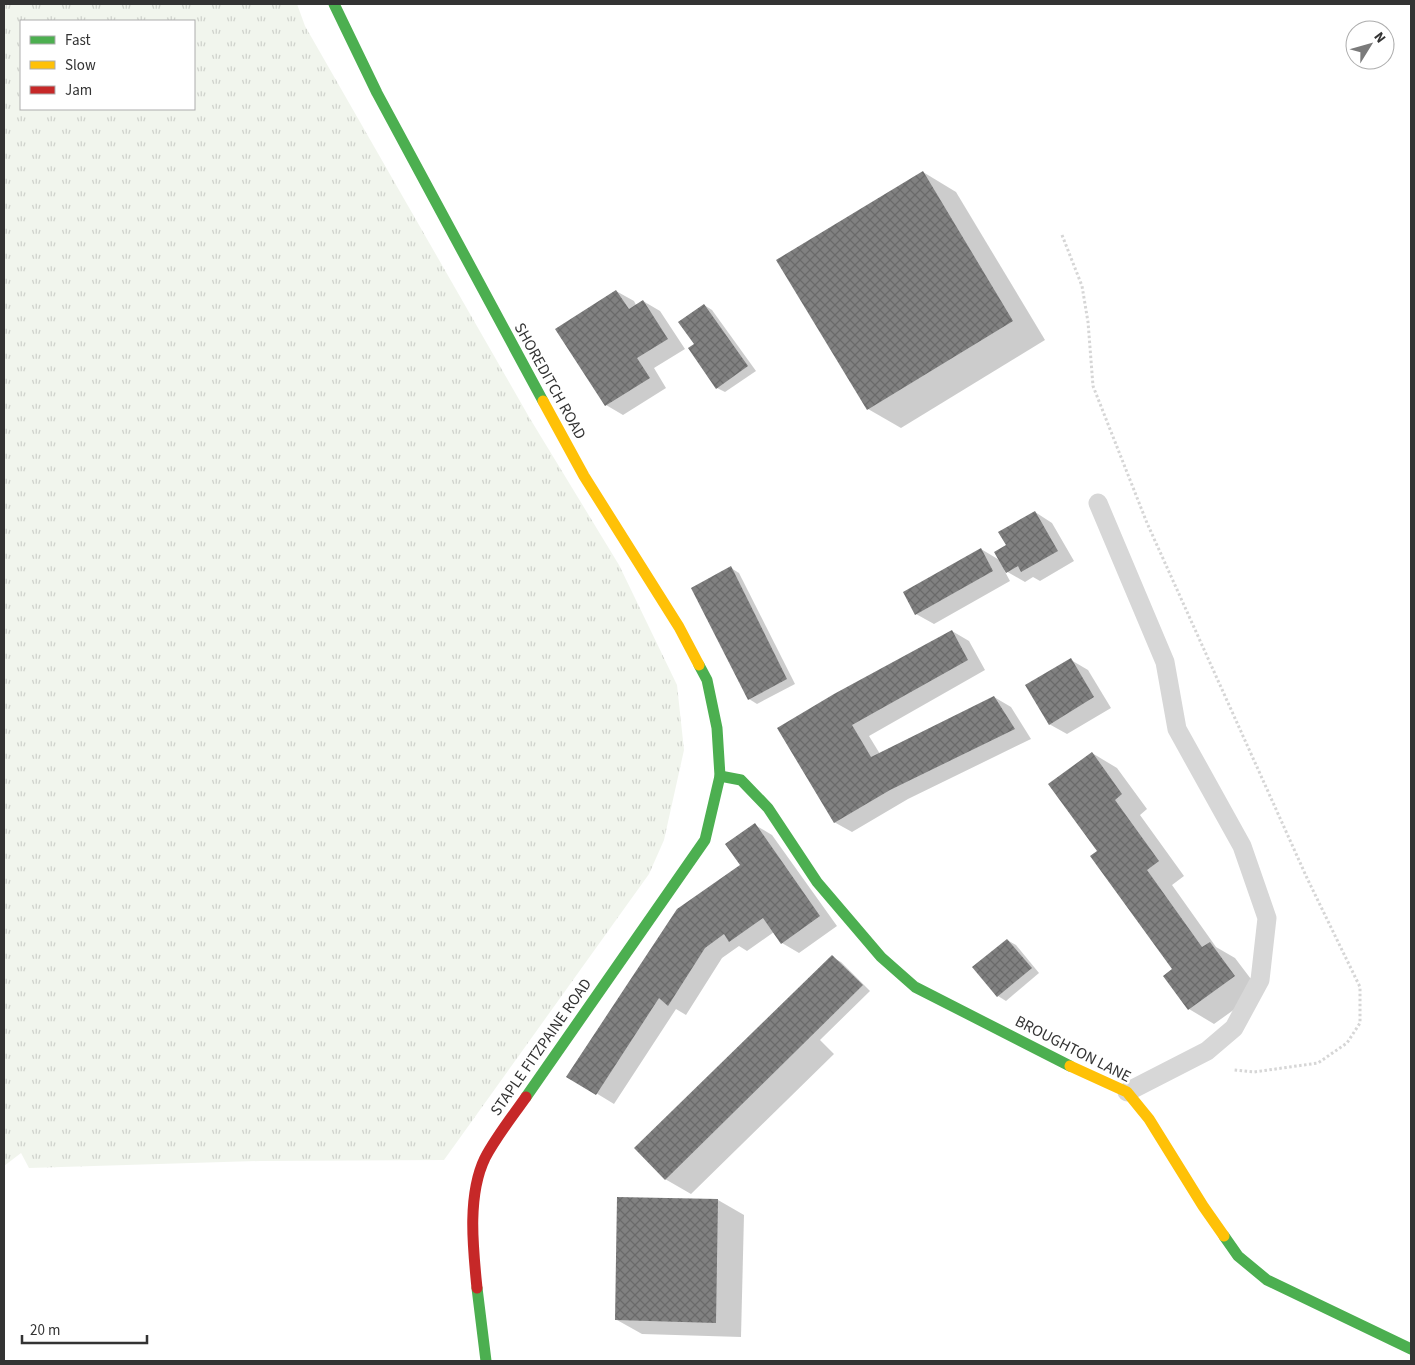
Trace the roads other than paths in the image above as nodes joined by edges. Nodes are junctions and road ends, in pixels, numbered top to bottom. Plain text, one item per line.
1 (334, 4) edge
2 (1098, 503) dead end
3 (720, 776) junction
4 (1127, 1092) junction
5 (1411, 1349) edge
6 (486, 1361) edge

1 - 3 street, SHOREDITCH ROAD
2 - 4 lane
3 - 4 street, BROUGHTON LANE
3 - 6 street, STAPLE FITZPAINE ROAD
4 - 5 street, BROUGHTON LANE

